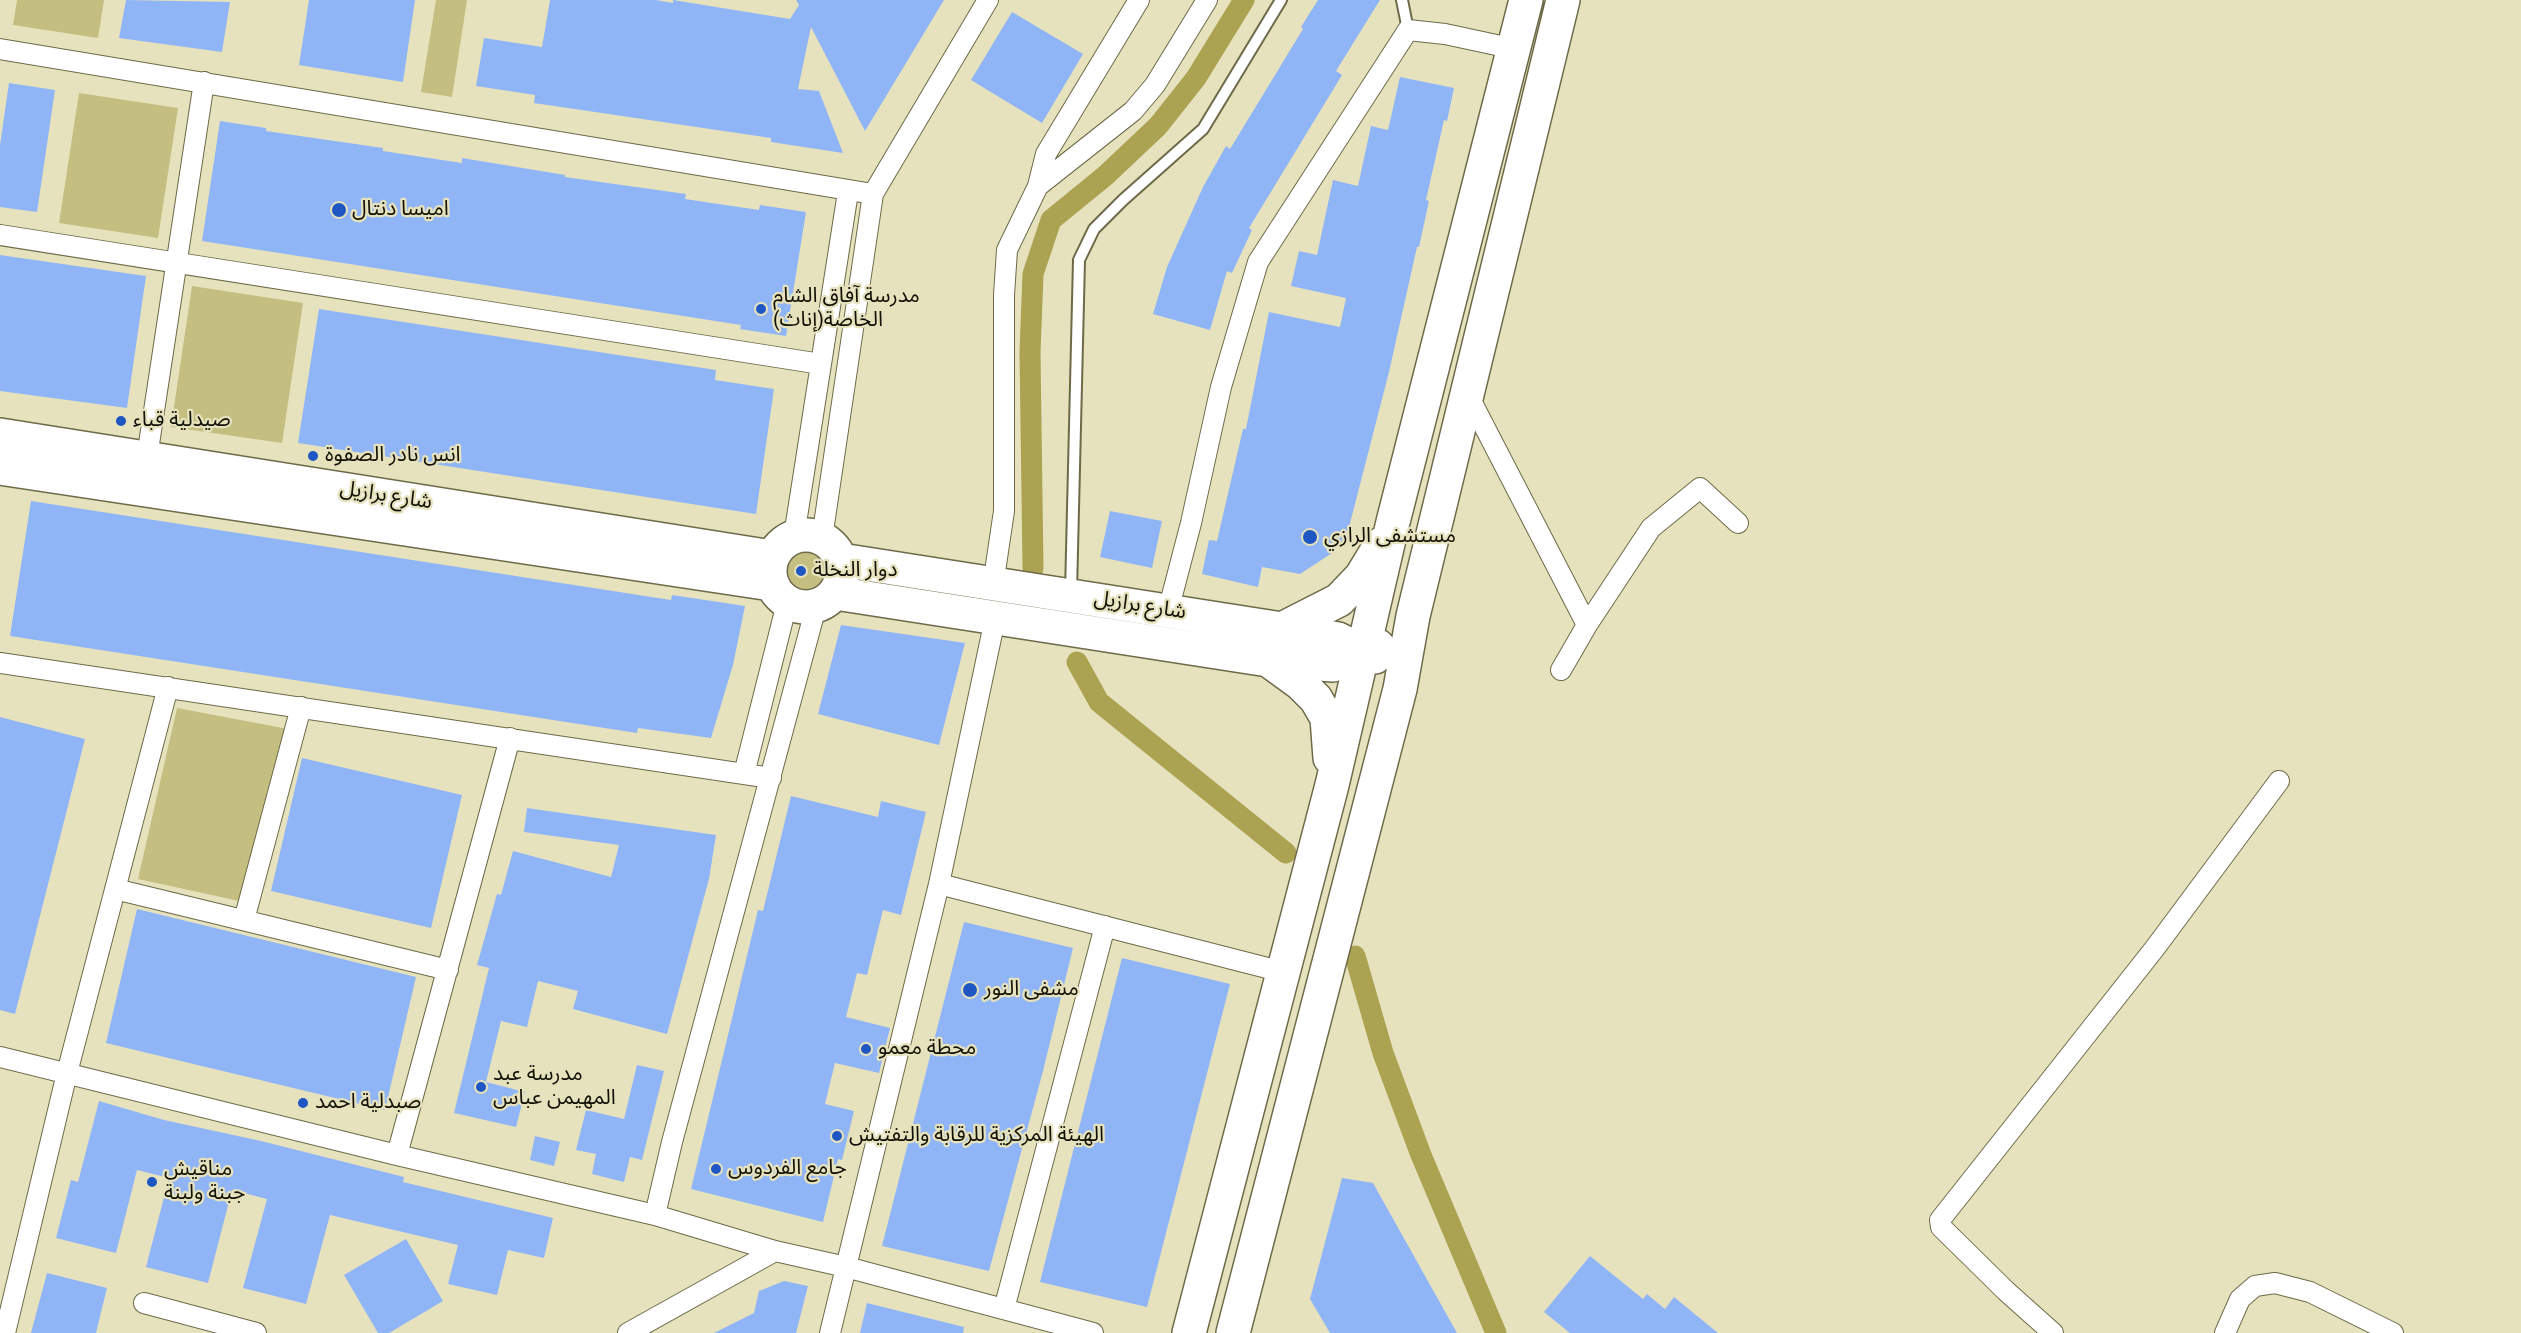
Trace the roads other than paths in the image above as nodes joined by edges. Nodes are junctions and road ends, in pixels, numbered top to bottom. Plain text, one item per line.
1 (988, 0) edge
2 (1139, 0) edge
3 (1207, 0) edge
4 (1281, 0) edge
5 (1402, 0) edge
6 (1526, 0) edge
7 (1563, 0) edge
8 (1408, 30) junction
9 (0, 49) edge
10 (1515, 50) junction
11 (204, 82) junction
12 (1038, 186) junction
13 (848, 192) junction
14 (873, 194) junction
15 (0, 235) edge
16 (175, 261) junction
17 (821, 364) junction
18 (1467, 393) junction
19 (0, 435) edge
20 (147, 458) junction
21 (0, 468) edge
22 (1393, 522) junction
23 (1738, 523) dead end
24 (805, 572) junction
25 (993, 585) junction
26 (1071, 595) junction
27 (1168, 611) junction
28 (1413, 616) junction
29 (994, 619) junction
30 (1587, 625) junction
31 (1282, 628) junction
32 (1364, 651) junction
33 (1268, 660) junction
34 (0, 663) edge
35 (1561, 670) dead end
36 (168, 687) junction
37 (1400, 689) junction
38 (301, 707) junction
39 (510, 738) junction
40 (744, 774) junction
41 (771, 778) junction
42 (2279, 781) dead end
43 (1332, 785) junction
44 (939, 884) junction
45 (116, 889) junction
46 (244, 920) junction
47 (1105, 926) junction
48 (447, 970) junction
49 (1283, 972) junction
50 (0, 1056) edge
51 (67, 1073) junction
52 (397, 1155) junction
53 (655, 1215) junction
54 (776, 1251) junction
55 (846, 1267) junction
56 (144, 1303) dead end
57 (1004, 1309) junction
58 (5, 1333) edge
59 (256, 1333) edge
60 (628, 1333) edge
61 (830, 1333) edge
62 (1093, 1333) edge
63 (1189, 1333) edge
64 (1233, 1333) edge
65 (2053, 1333) edge
66 (2225, 1333) edge
67 (2393, 1333) edge

1 - 14 street
2 - 12 street
3 - 12 street
4 - 26 lane
5 - 8 lane
6 - 10 highway
7 - 18 highway
8 - 10 street
8 - 27 street
9 - 11 street
10 - 22 highway
11 - 13 street
11 - 16 street
12 - 25 street
13 - 14 street
13 - 17 street
14 - 24 street
15 - 16 street
16 - 17 street
16 - 20 street
17 - 24 street
18 - 28 highway
18 - 30 street
19 - 20 highway, شارع برازيل
20 - 24 highway, شارع برازيل
21 - 24 highway, شارع برازيل
22 - 31 highway
22 - 32 highway
23 - 30 street
24 - 25 highway, شارع برازيل
24 - 29 highway, شارع برازيل
24 - 40 street
24 - 41 street
25 - 26 highway, شارع برازيل
26 - 27 highway, شارع برازيل
27 - 31 highway, شارع برازيل
28 - 32 highway
28 - 37 highway
29 - 33 highway, شارع برازيل
29 - 44 street
30 - 35 street
31 - 32 highway, شارع برازيل
32 - 33 highway
32 - 37 highway, شارع برازيل
32 - 43 highway
33 - 43 highway, شارع برازيل
34 - 36 street
36 - 38 street
36 - 45 street
37 - 64 highway
38 - 39 street
38 - 46 street
39 - 40 street
39 - 48 street
40 - 41 street
41 - 53 street
42 - 65 street
43 - 49 highway
44 - 47 street
44 - 55 street
45 - 46 street
45 - 51 street
46 - 48 street
47 - 49 street
47 - 57 street
48 - 52 street
49 - 63 highway
50 - 51 street
51 - 52 street
51 - 58 street
52 - 53 street
53 - 54 street
54 - 55 street
54 - 60 street
55 - 57 street
55 - 61 street
56 - 59 street
57 - 62 street
66 - 67 street

